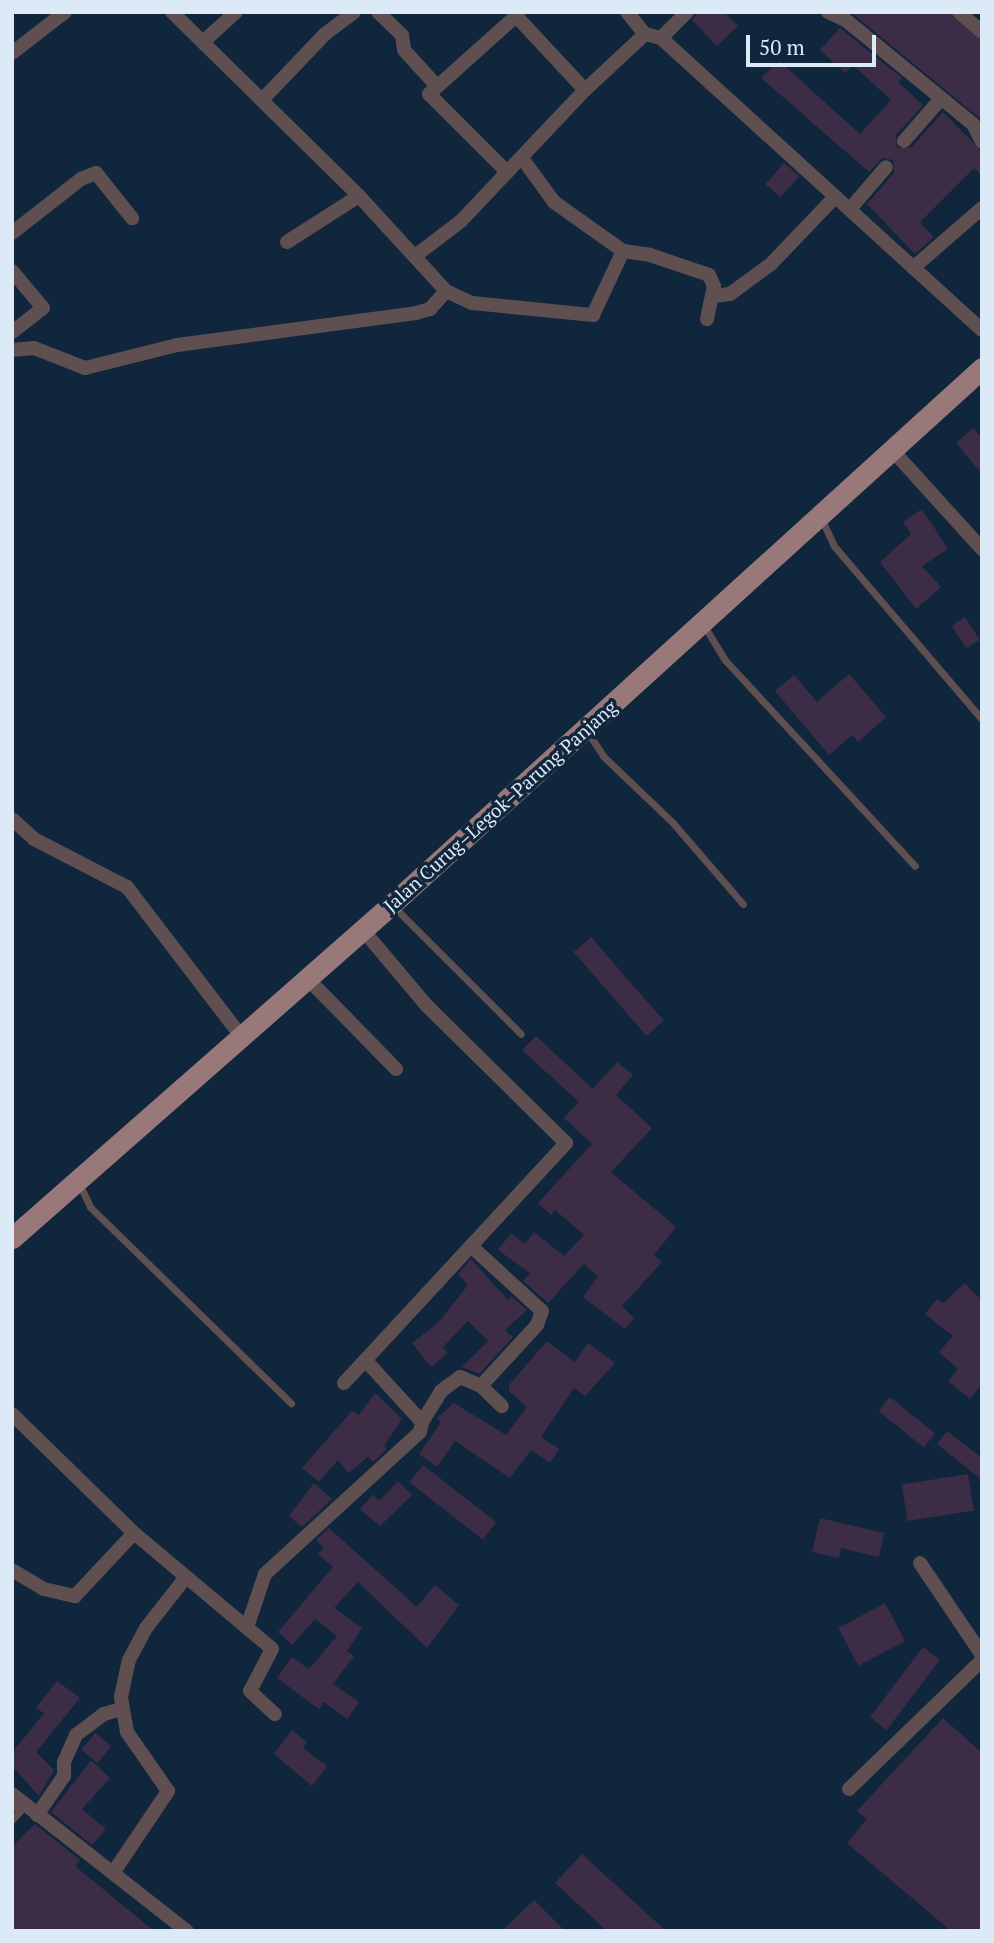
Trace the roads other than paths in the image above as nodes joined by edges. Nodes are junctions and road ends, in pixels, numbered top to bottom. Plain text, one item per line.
1 (65, 12) edge
2 (172, 12) edge
3 (236, 12) edge
4 (354, 12) edge
5 (378, 12) edge
6 (627, 12) edge
7 (687, 12) edge
8 (828, 12) edge
9 (959, 12) edge
10 (518, 14) edge
11 (982, 32) edge
12 (646, 34) junction
13 (661, 38) junction
14 (204, 41) junction
15 (12, 53) edge
16 (436, 85) junction
17 (586, 90) junction
18 (262, 100) junction
19 (939, 101) junction
20 (904, 141) dead end
21 (982, 142) edge
22 (522, 158) junction
23 (886, 167) dead end
24 (507, 172) junction
25 (359, 196) junction
26 (834, 198) junction
27 (982, 208) edge
28 (850, 209) junction
29 (132, 218) dead end
30 (12, 233) edge
31 (287, 242) dead end
32 (622, 251) junction
33 (415, 256) junction
34 (913, 268) junction
35 (12, 271) edge
36 (446, 291) junction
37 (713, 296) junction
38 (707, 319) dead end
39 (982, 330) edge
40 (14, 342) edge
41 (982, 368) edge
42 (894, 452) junction
43 (821, 518) junction
44 (982, 549) edge
45 (703, 623) junction
46 (982, 719) edge
47 (585, 727) junction
48 (12, 819) edge
49 (915, 866) dead end
50 (392, 904) junction
51 (743, 904) dead end
52 (363, 930) junction
53 (308, 979) junction
54 (522, 1034) dead end
55 (240, 1035) junction
56 (396, 1069) dead end
57 (78, 1181) junction
58 (12, 1238) edge
59 (471, 1247) junction
60 (367, 1362) junction
61 (344, 1383) dead end
62 (481, 1386) junction
63 (290, 1403) dead end
64 (502, 1406) dead end
65 (12, 1413) edge
66 (422, 1422) junction
67 (134, 1532) junction
68 (920, 1563) dead end
69 (12, 1570) edge
70 (186, 1577) junction
71 (247, 1627) junction
72 (982, 1657) edge
73 (121, 1709) junction
74 (275, 1714) dead end
75 (849, 1789) dead end
76 (12, 1794) edge
77 (12, 1805) edge
78 (37, 1815) junction
79 (12, 1820) edge
80 (113, 1873) junction
81 (187, 1931) edge

1 - 15 street
2 - 14 street
3 - 14 street
4 - 18 street
5 - 16 street
6 - 12 street
7 - 13 street
8 - 19 street
9 - 11 street
10 - 16 street
10 - 17 street
12 - 13 street
12 - 17 street
13 - 26 street
14 - 18 street
16 - 24 street
17 - 22 street
18 - 25 street
19 - 20 street
19 - 21 street
22 - 24 street
22 - 32 street
23 - 28 street
24 - 33 street
25 - 31 street
25 - 33 street
26 - 28 street
26 - 37 street
27 - 34 street
28 - 34 street
29 - 30 street
32 - 36 street
32 - 37 street
33 - 36 street
34 - 39 street
35 - 40 street
36 - 40 street
37 - 38 street
41 - 42 main road, Jalan Curug–Legok–Parung Panjang
42 - 43 main road, Jalan Curug–Legok–Parung Panjang
42 - 44 street
43 - 45 main road, Jalan Curug–Legok–Parung Panjang
43 - 46 lane
45 - 47 main road, Jalan Curug–Legok–Parung Panjang
45 - 49 lane
47 - 50 main road, Jalan Curug–Legok–Parung Panjang
47 - 51 lane
48 - 55 street
50 - 52 main road, Jalan Curug–Legok–Parung Panjang
50 - 54 lane
52 - 53 main road, Jalan Curug–Legok–Parung Panjang
52 - 59 street
53 - 55 main road, Jalan Curug–Legok–Parung Panjang
53 - 56 street
55 - 57 main road, Jalan Curug–Legok–Parung Panjang
57 - 58 main road, Jalan Curug–Legok–Parung Panjang
57 - 63 lane
59 - 60 street
59 - 62 street
60 - 61 street
60 - 66 street
62 - 64 street
62 - 66 street
65 - 67 street
66 - 71 street
67 - 69 street
67 - 70 street
68 - 72 street
70 - 71 street
70 - 73 street
71 - 74 street
72 - 75 street
73 - 78 street
73 - 80 street
76 - 78 street
77 - 79 lane
78 - 80 street
80 - 81 street

